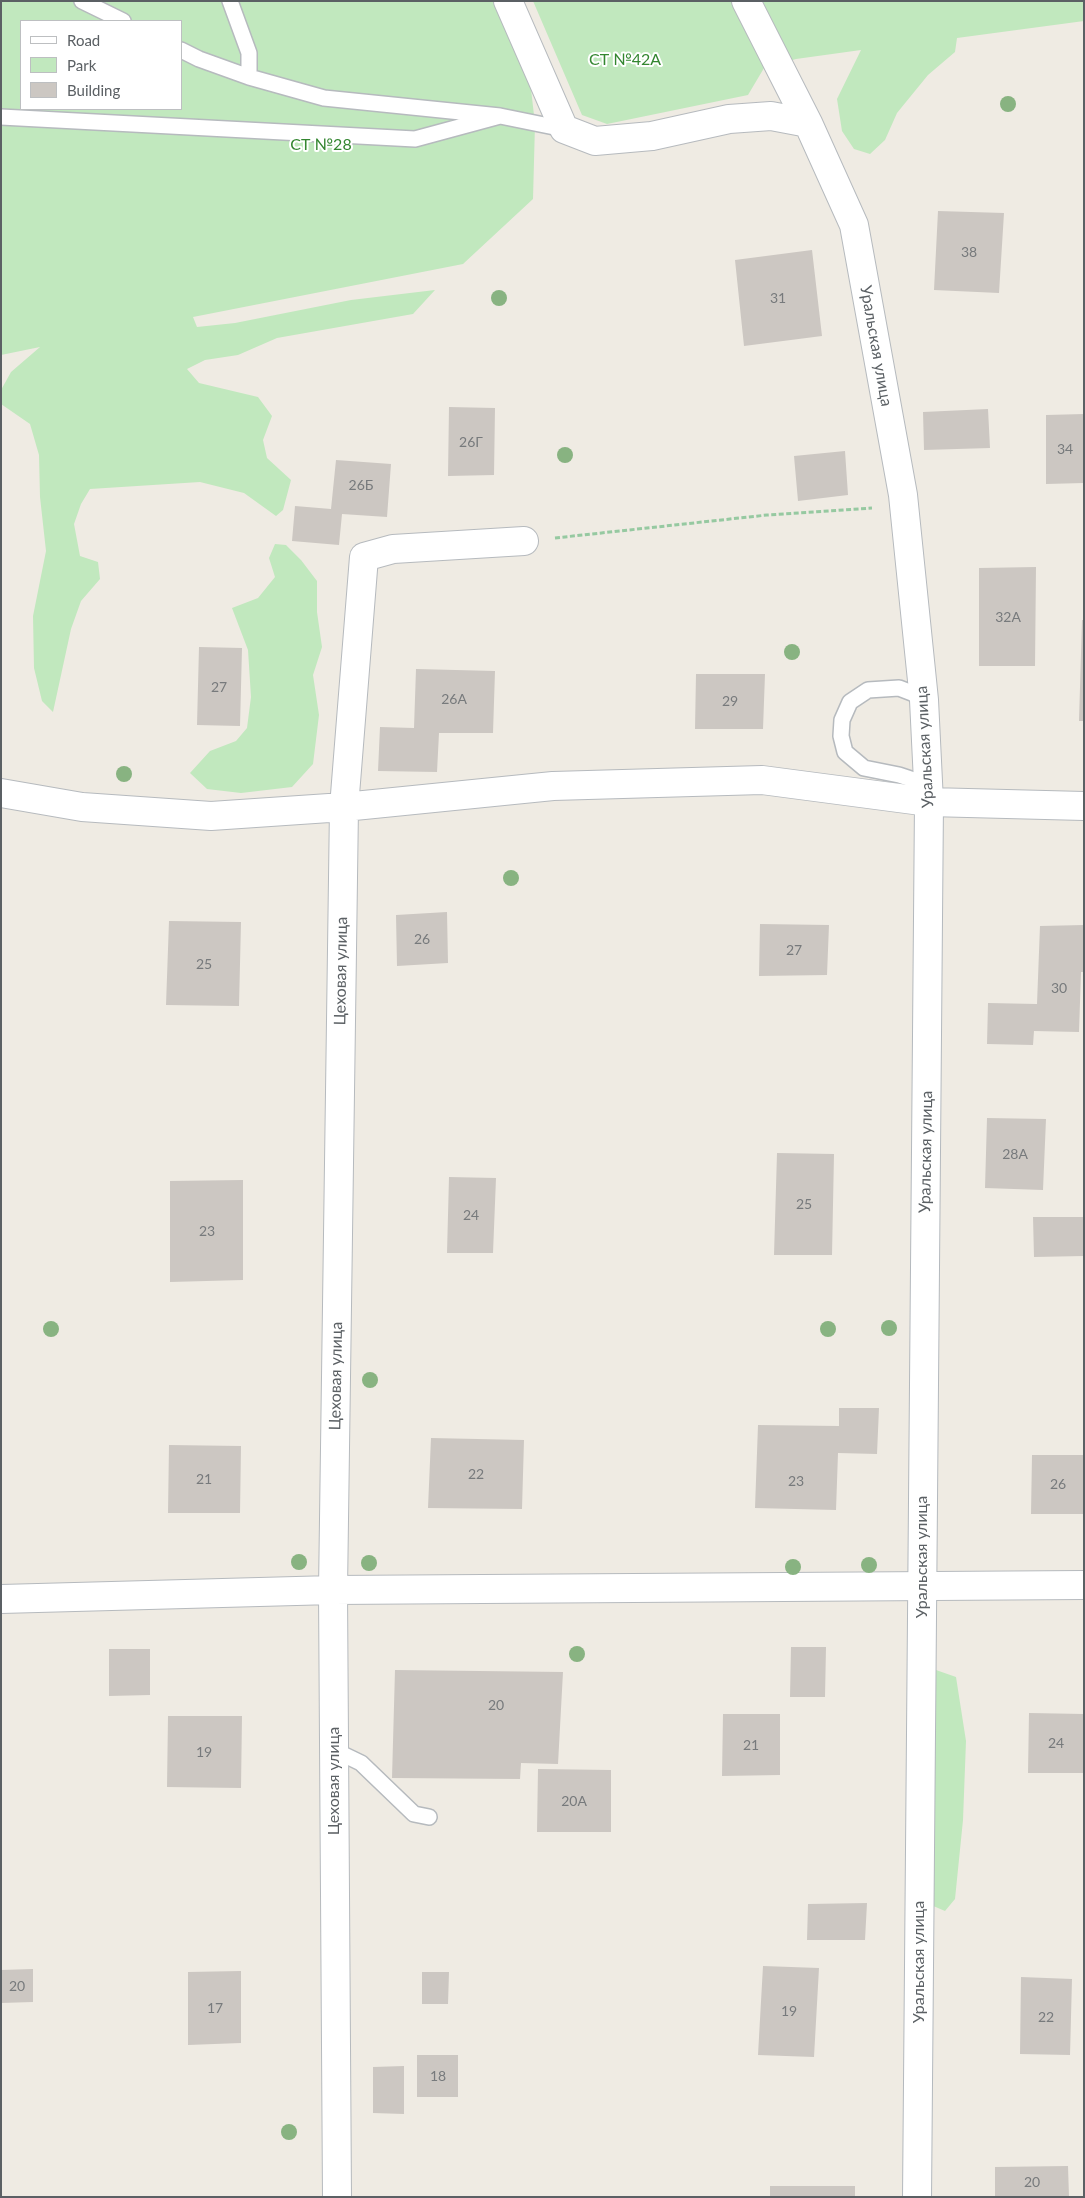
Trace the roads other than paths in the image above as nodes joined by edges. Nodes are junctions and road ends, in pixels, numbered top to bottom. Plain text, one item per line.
1 (82, 1) edge
2 (230, 1) edge
3 (508, 1) edge
4 (746, 1) edge
5 (121, 20) edge
6 (182, 50) edge
7 (249, 77) junction
8 (500, 116) junction
9 (1, 118) edge
10 (808, 123) junction
11 (564, 129) junction
12 (524, 541) road end
13 (924, 700) junction
14 (1, 793) edge
15 (929, 802) junction
16 (1084, 806) edge
17 (344, 807) junction
18 (922, 1585) junction
19 (1084, 1585) edge
20 (333, 1590) junction
21 (1, 1598) edge
22 (334, 1750) junction
23 (429, 1817) dead end
24 (337, 2197) edge
25 (917, 2197) edge

1 - 5 lane
2 - 7 lane
3 - 11 street
4 - 10 street, Уральская улица
6 - 7 lane
7 - 8 lane
8 - 9 lane
8 - 11 lane
10 - 11 street
10 - 13 street, Уральская улица
12 - 17 street, Цеховая улица
13 - 15 street, Уральская улица
13 - 15 lane
14 - 17 street
15 - 16 street
15 - 17 street
15 - 18 street, Уральская улица
17 - 20 street, Цеховая улица
18 - 19 street
18 - 20 street
18 - 25 street, Уральская улица
20 - 21 street
20 - 22 street, Цеховая улица
22 - 23 lane
22 - 24 street, Цеховая улица

